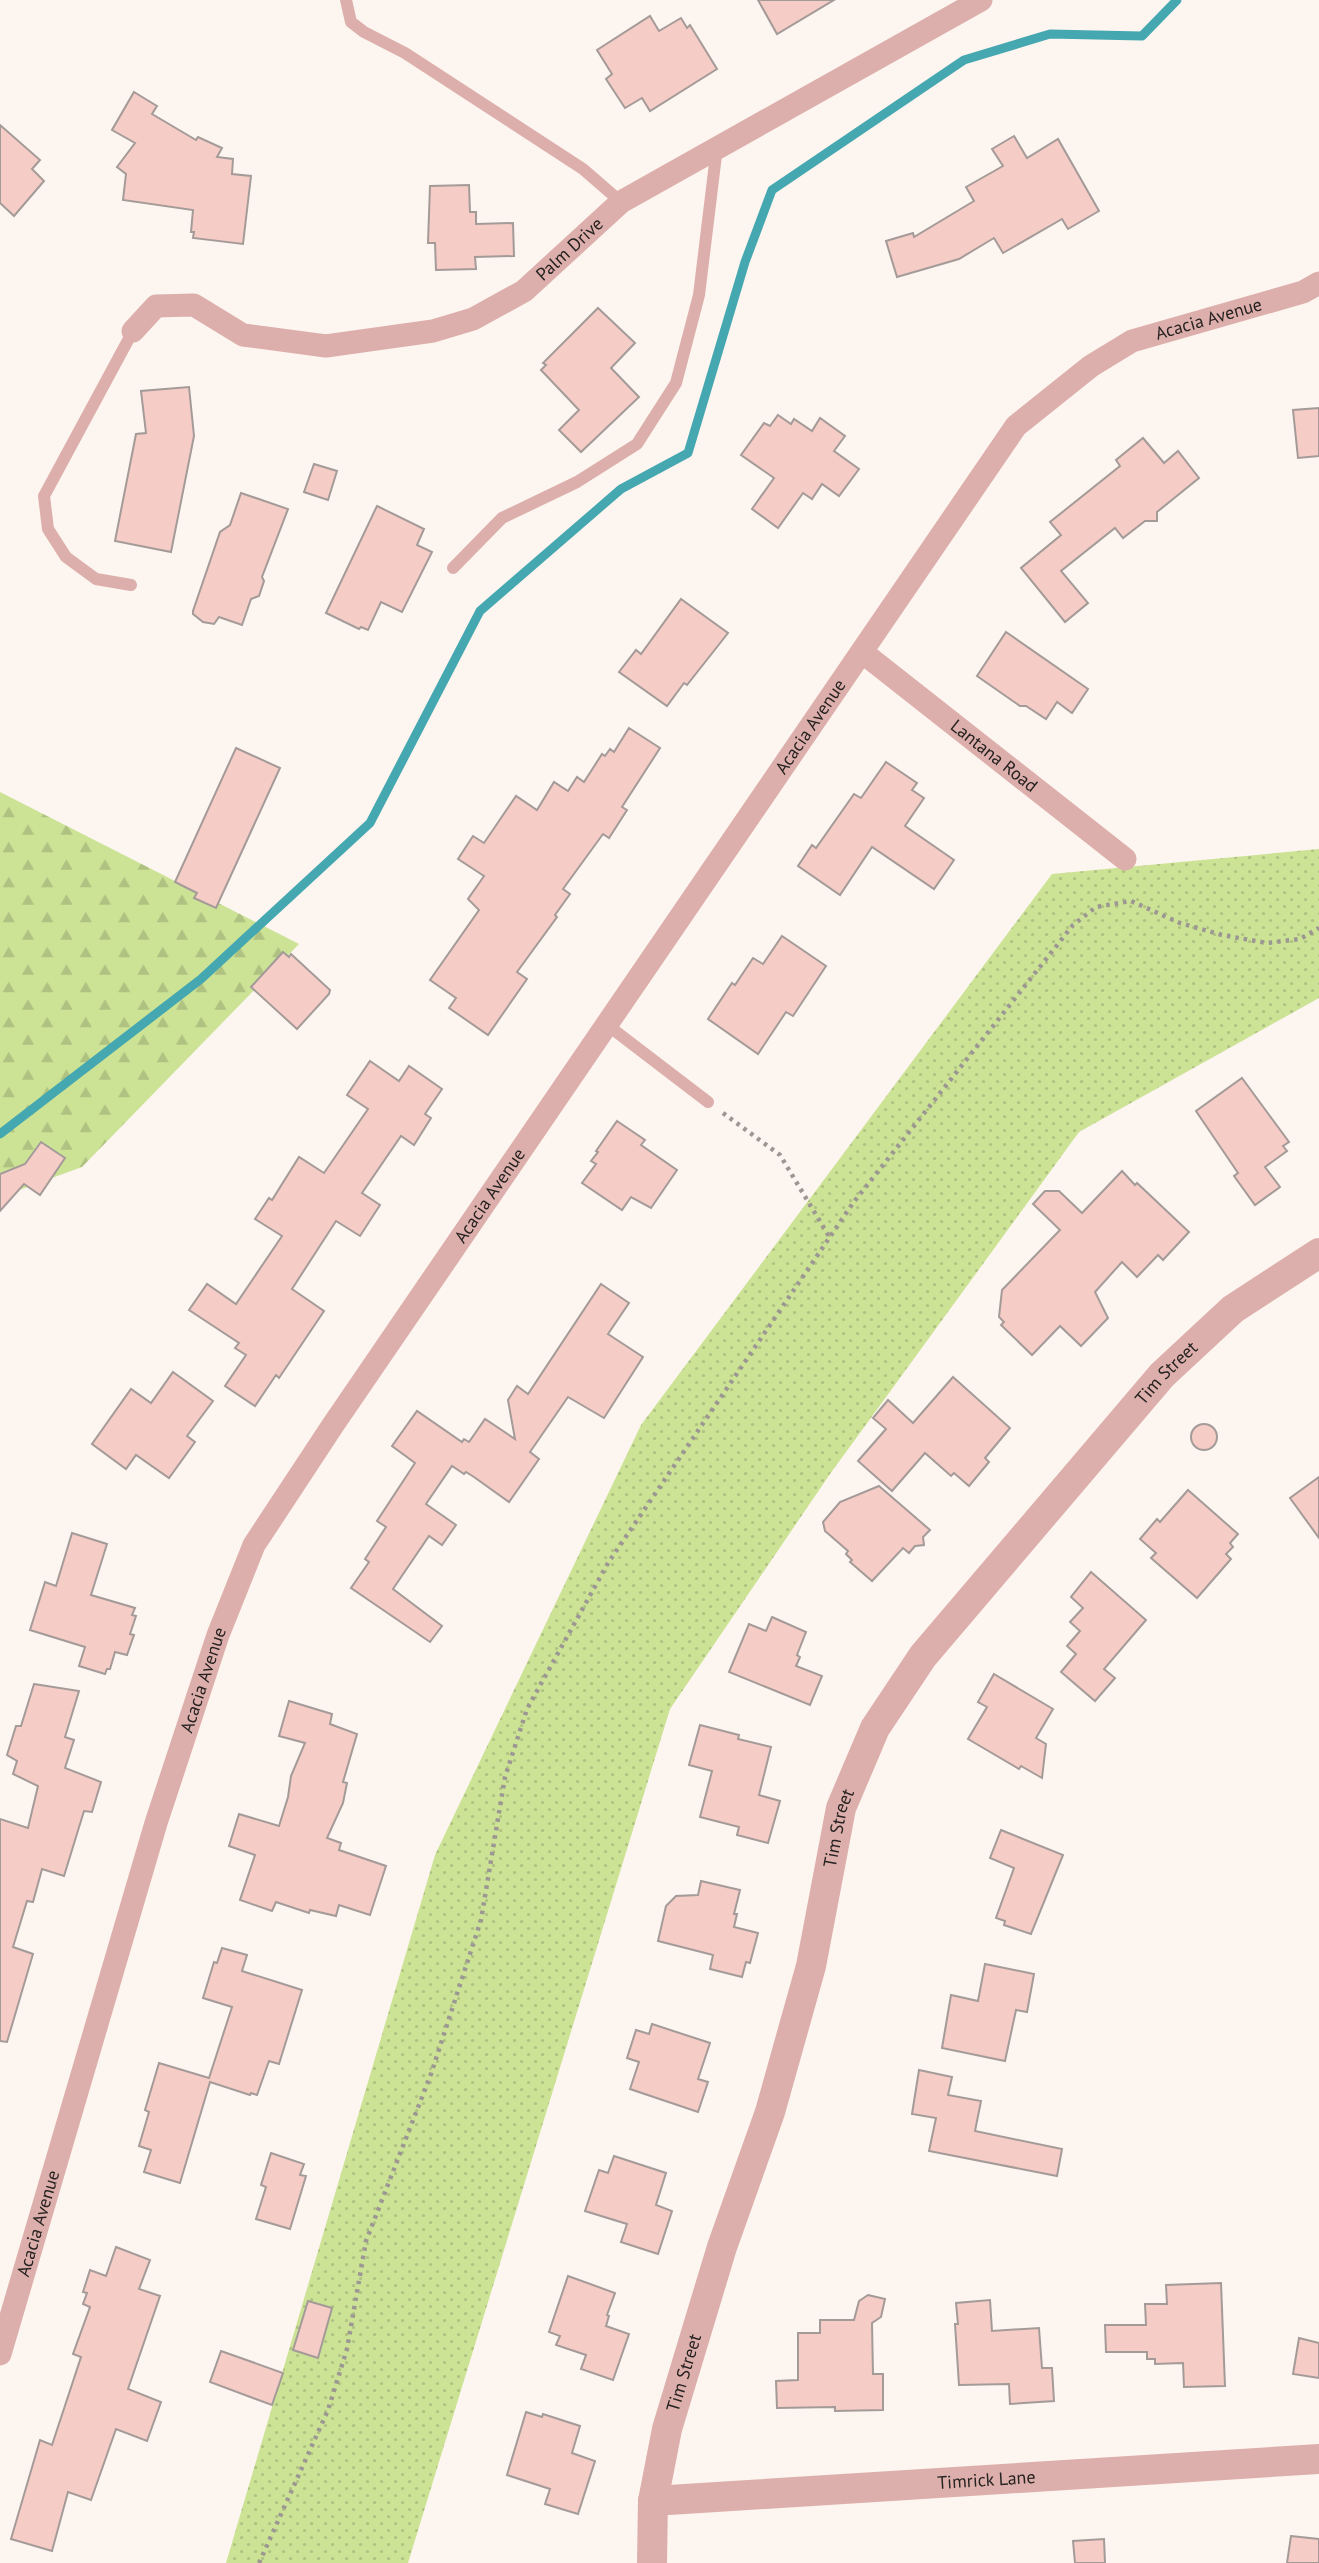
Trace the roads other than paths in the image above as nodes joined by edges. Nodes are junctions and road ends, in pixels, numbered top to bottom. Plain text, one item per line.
1 (346, 0) edge
2 (981, 0) edge
3 (717, 147) junction
4 (621, 202) junction
5 (1319, 283) edge
6 (133, 331) joint
7 (453, 568) dead end
8 (131, 584) dead end
9 (862, 652) junction
10 (1125, 859) dead end
11 (606, 1024) junction
12 (708, 1102) road end
13 (1319, 1253) edge
14 (0, 2354) edge
15 (1319, 2459) edge
16 (653, 2501) junction
17 (652, 2563) edge

1 - 4 lane
2 - 3 street, Palm Drive
3 - 4 street, Palm Drive
3 - 7 lane
4 - 6 street, Palm Drive
5 - 9 street, Acacia Avenue
6 - 8 lane
9 - 10 street, Lantana Road
9 - 11 street, Acacia Avenue
11 - 12 lane
11 - 14 street, Acacia Avenue
13 - 16 street, Tim Street
15 - 16 street, Timrick Lane
16 - 17 street, Tim Street

